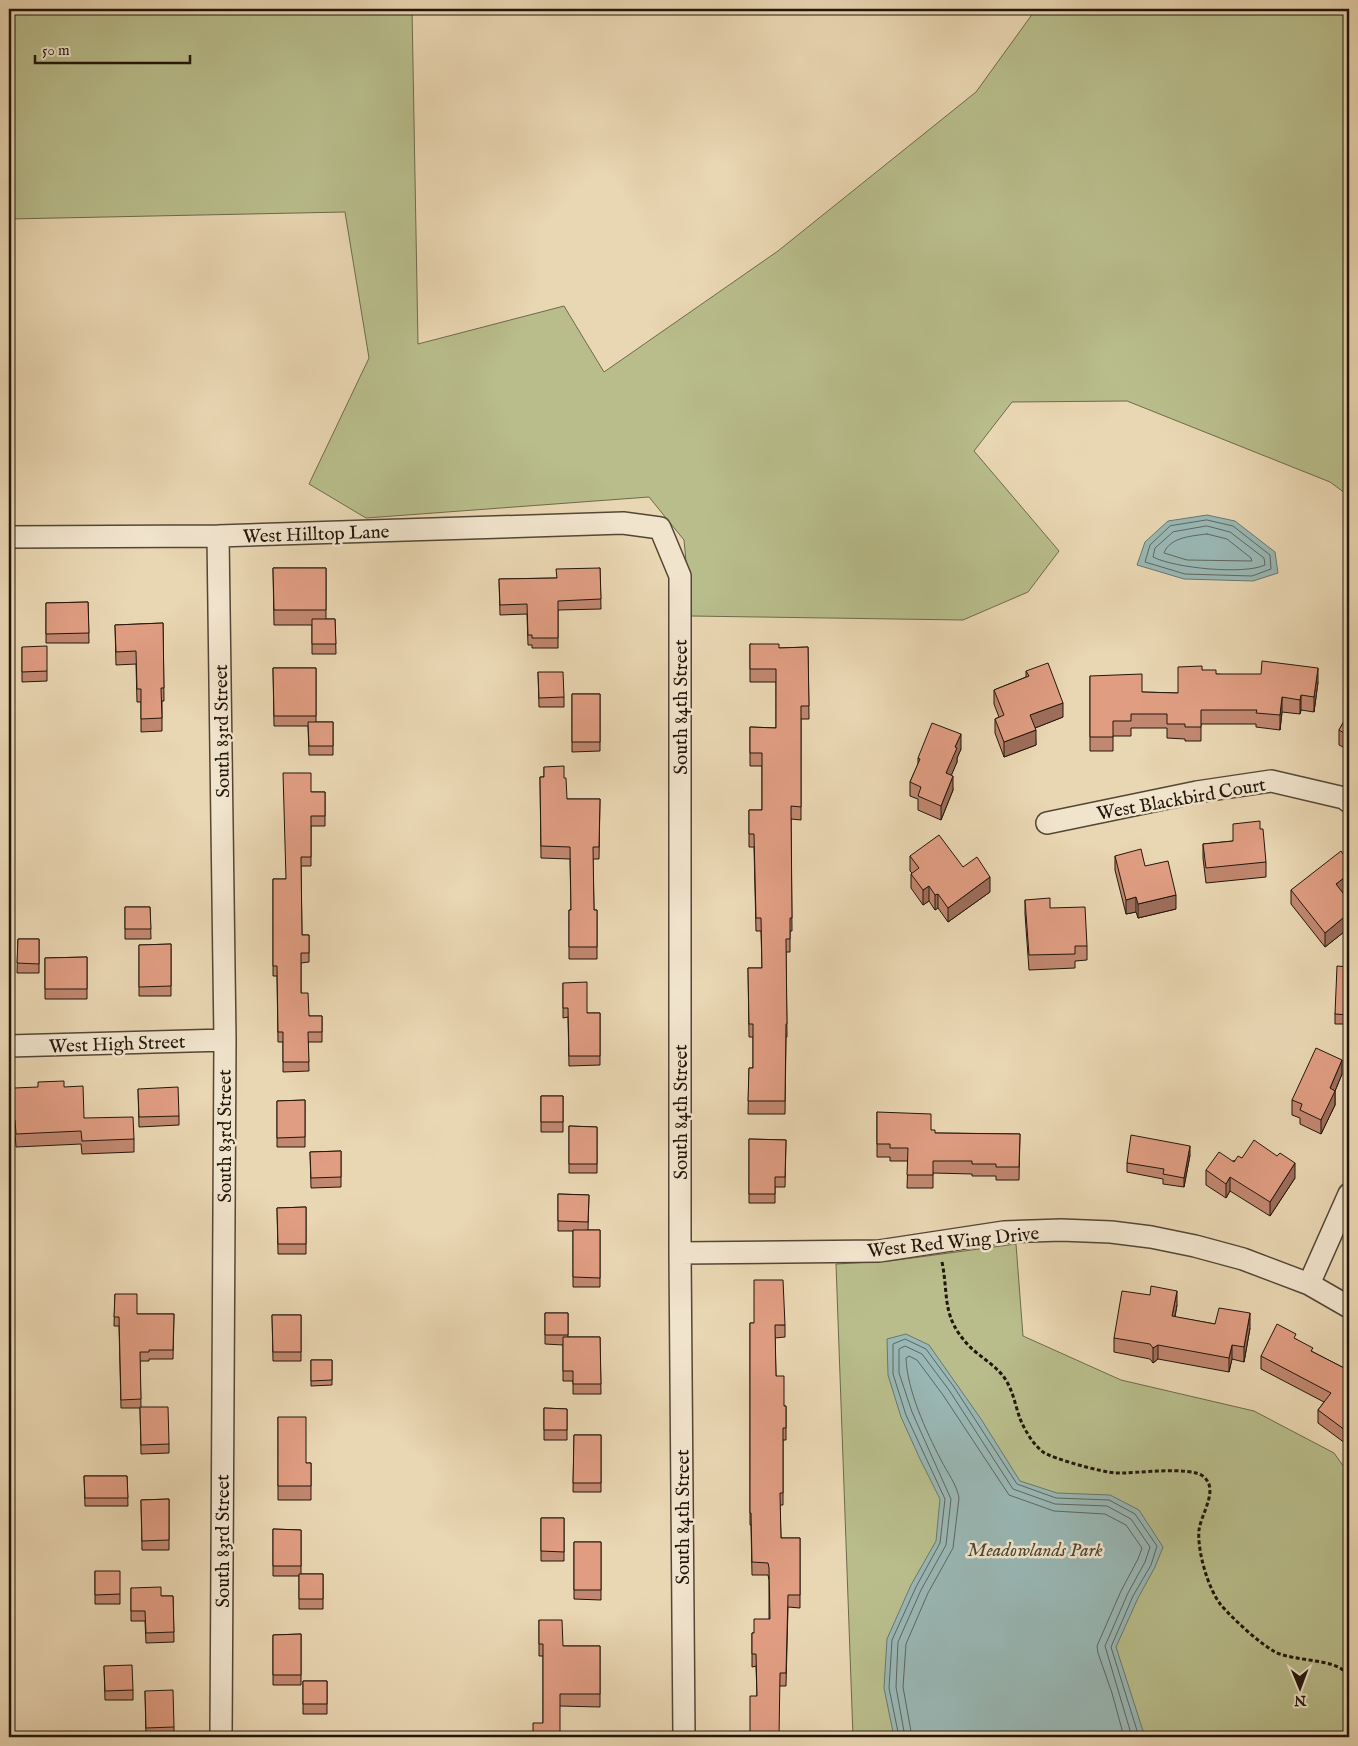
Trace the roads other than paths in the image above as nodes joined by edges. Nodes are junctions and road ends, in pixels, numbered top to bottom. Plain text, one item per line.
1 (623, 523) joint
2 (218, 536) junction
3 (9, 537) edge
4 (1347, 800) edge
5 (1047, 823) dead end
6 (225, 1040) junction
7 (9, 1046) edge
8 (1349, 1194) edge
9 (680, 1252) junction
10 (1309, 1284) junction
11 (1349, 1307) edge
12 (221, 1737) edge
13 (684, 1737) edge

1 - 2 street, West Hilltop Lane
1 - 9 street, South 84th Street
2 - 3 street, West Hilltop Lane
2 - 6 street, South 83rd Street
4 - 5 street, West Blackbird Court
6 - 7 street, West High Street
6 - 12 street, South 83rd Street
8 - 10 street
9 - 10 street, West Red Wing Drive
9 - 13 street, South 84th Street
10 - 11 street, West Red Wing Drive

